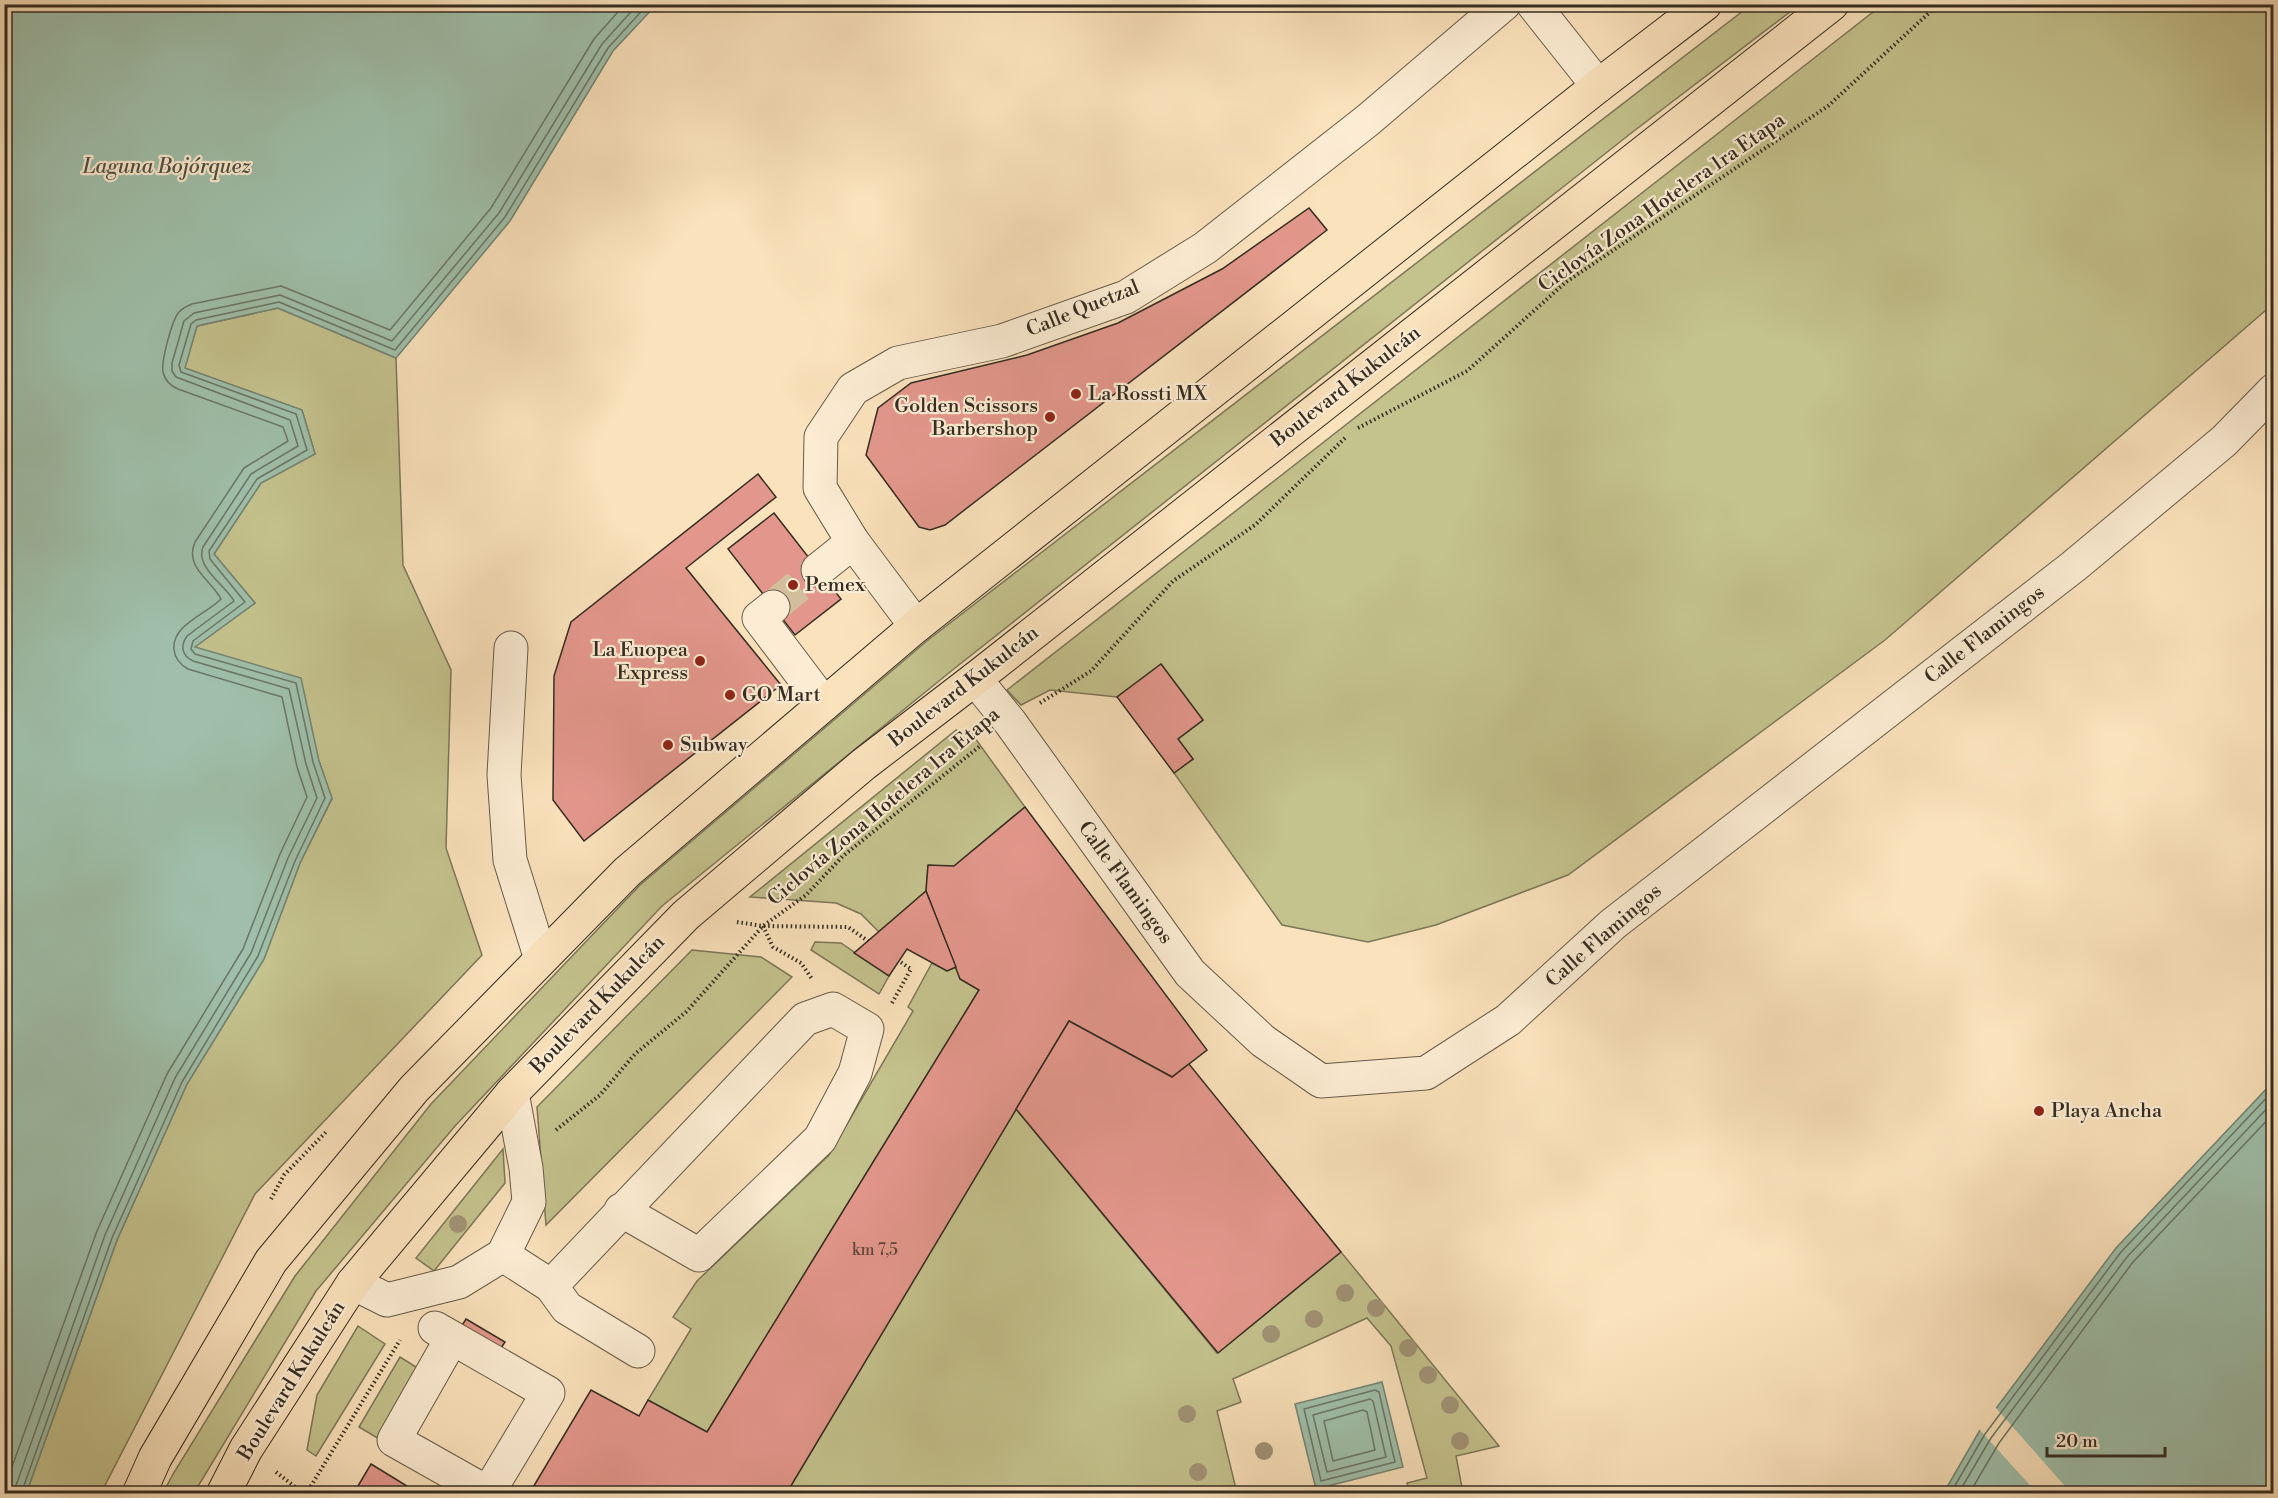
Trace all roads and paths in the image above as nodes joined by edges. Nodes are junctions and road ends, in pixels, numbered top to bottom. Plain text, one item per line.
1 (1504, 4) edge
2 (1533, 4) edge
3 (1705, 4) edge
4 (1832, 4) edge
5 (1942, 4) edge
6 (1598, 86) junction
7 (2274, 390) edge
8 (853, 542) junction
9 (818, 570) tunnel mouth
10 (773, 607) tunnel mouth
11 (916, 626) junction
12 (511, 648) dead end
13 (975, 679) junction
14 (824, 704) junction
15 (1010, 722) junction
16 (686, 915) junction
17 (763, 926) junction
18 (868, 941) dead end
19 (541, 959) junction
20 (899, 961) dead end
21 (833, 1009) junction
22 (867, 1029) junction
23 (512, 1093) junction
24 (526, 1168) junction
25 (621, 1210) junction
26 (503, 1255) junction
27 (353, 1283) junction
28 (550, 1286) junction
29 (431, 1290) junction
30 (443, 1333) joint
31 (638, 1351) dead end
32 (139, 1494) edge
33 (223, 1494) edge
34 (306, 1494) edge

1 - 8 street, Calle Quetzal
2 - 6 street
3 - 6 main road
4 - 13 main road, Boulevard Kukulcán
5 - 15 path, Ciclovía Zona Hotelera 1ra Etapa
6 - 11 main road
7 - 15 street, Calle Flamingos
8 - 9 street
8 - 11 street, Calle Quetzal
10 - 14 street
11 - 14 main road
12 - 19 street
13 - 15 street, Calle Flamingos
13 - 16 main road, Boulevard Kukulcán
14 - 19 main road
15 - 17 path, Ciclovía Zona Hotelera 1ra Etapa
16 - 17 path
16 - 23 main road, Boulevard Kukulcán
17 - 18 path
17 - 21 path
17 - 24 path, Ciclovía Zona Hotelera 1ra Etapa
19 - 32 main road
20 - 22 path
21 - 22 street
21 - 25 street
22 - 25 street
23 - 24 street
23 - 27 main road, Boulevard Kukulcán
24 - 26 street
25 - 28 street
26 - 28 street
26 - 29 street
27 - 29 street
27 - 33 main road, Boulevard Kukulcán
28 - 31 street
29 - 34 path
30 - 30 street

